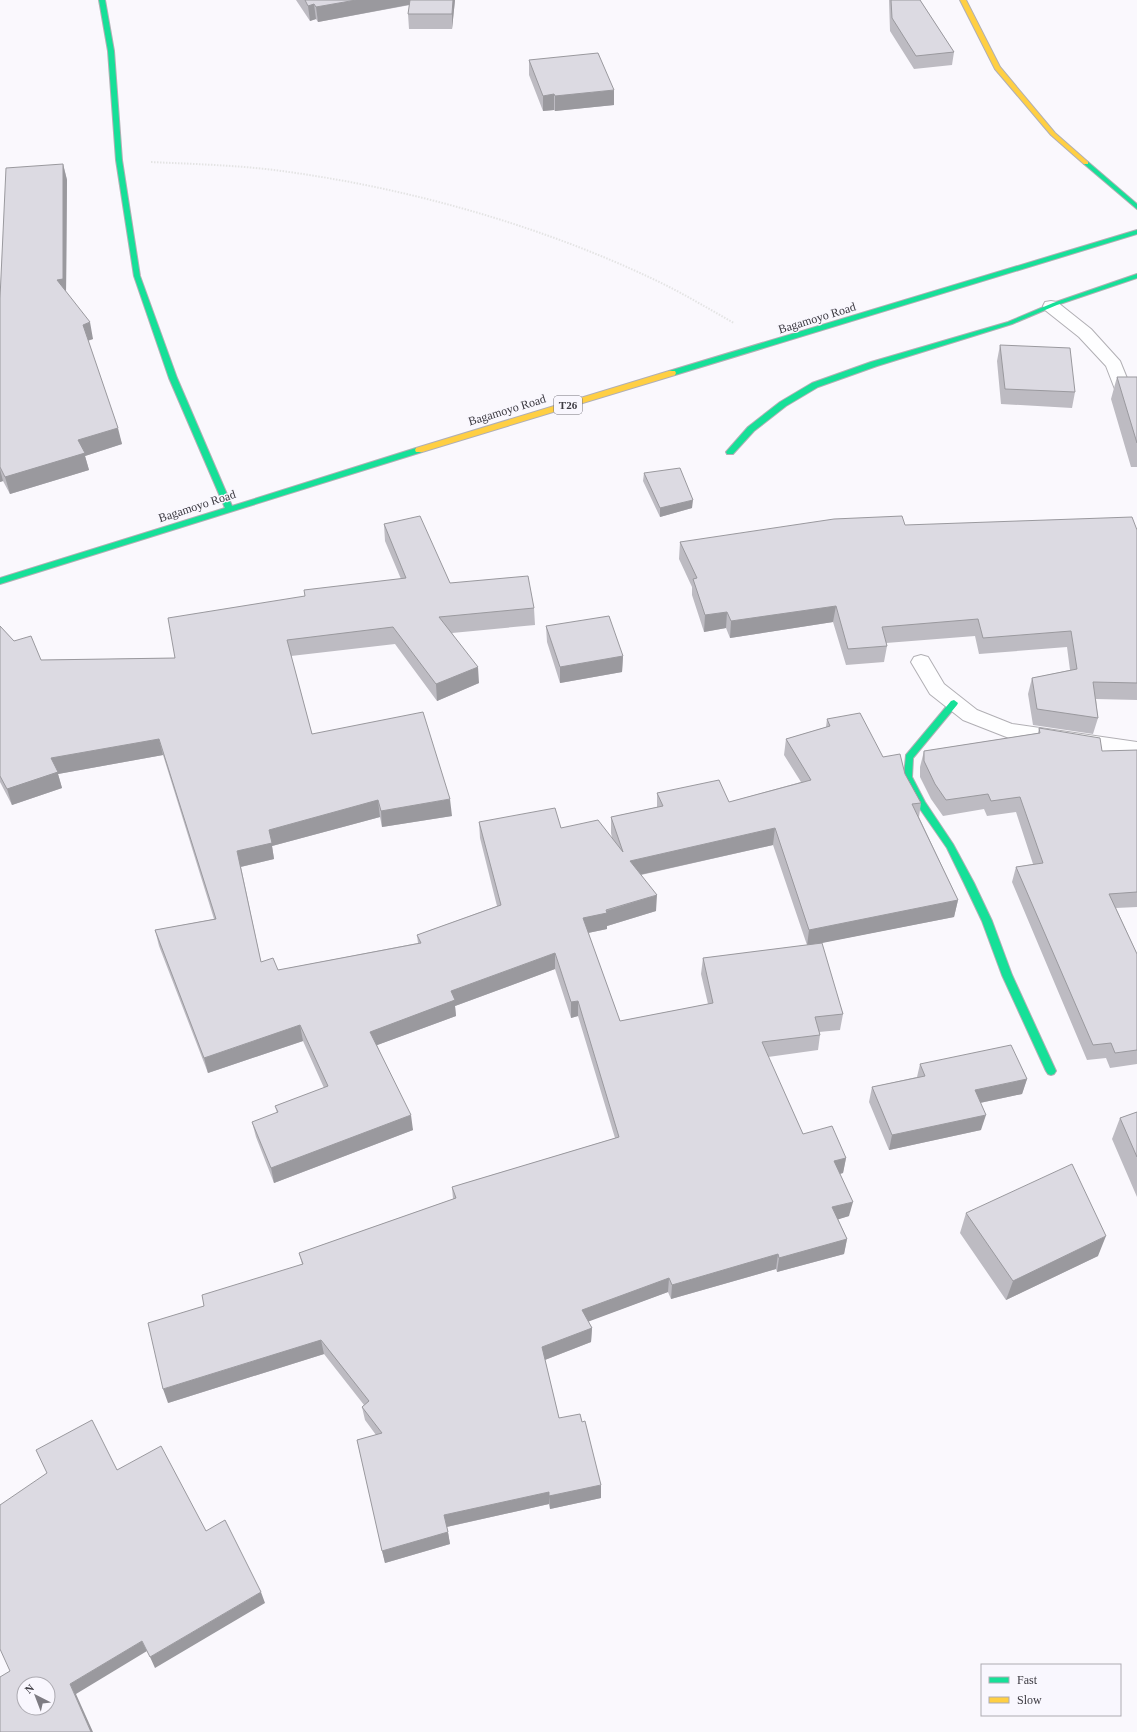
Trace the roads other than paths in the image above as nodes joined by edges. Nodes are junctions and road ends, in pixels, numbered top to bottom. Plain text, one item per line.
1 (102, 0) edge
2 (963, 0) edge
3 (1137, 207) edge
4 (1137, 232) edge
5 (1137, 276) edge
6 (1051, 306) junction
7 (1124, 393) edge
8 (730, 452) dead end
9 (229, 508) junction
10 (0, 581) edge
11 (921, 662) dead end
12 (954, 703) junction
13 (1137, 750) edge
14 (1051, 1071) dead end

1 - 9 main road
2 - 3 main road
4 - 9 main road, Bagamoyo Road / T26
5 - 6 main road
6 - 7 street
6 - 8 main road
9 - 10 main road, Bagamoyo Road / T26
11 - 12 street
12 - 13 street
12 - 14 main road

